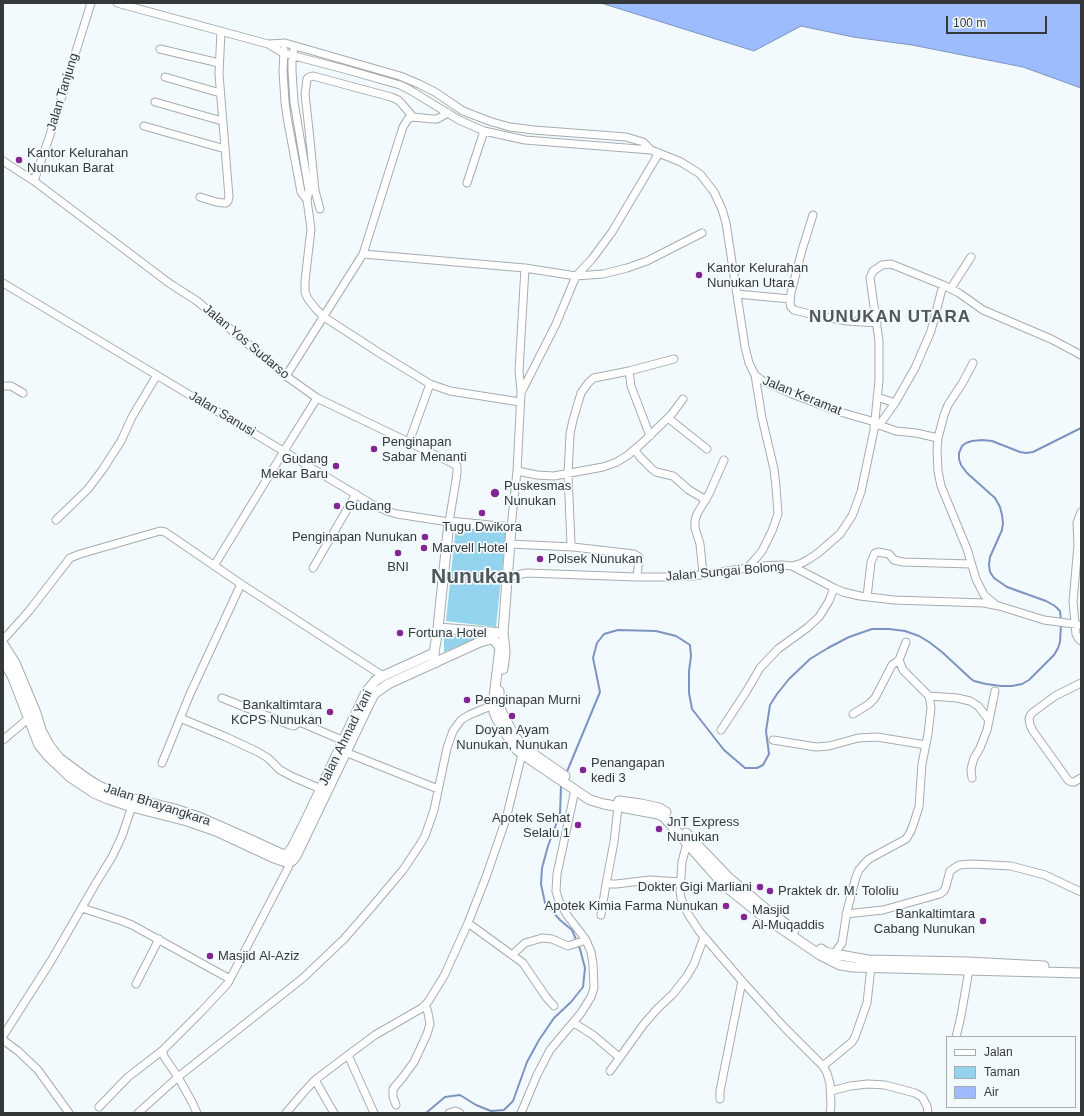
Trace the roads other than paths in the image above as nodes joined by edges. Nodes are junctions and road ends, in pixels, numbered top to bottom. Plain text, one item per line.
1 (91, 3) edge
2 (117, 3) edge
3 (221, 31) junction
4 (285, 43) junction
5 (268, 44) junction
6 (295, 46) junction
7 (160, 49) dead end
8 (283, 53) junction
9 (292, 56) junction
10 (219, 63) junction
11 (165, 77) dead end
12 (220, 93) junction
13 (155, 102) dead end
14 (463, 111) junction
15 (448, 113) junction
16 (413, 117) junction
17 (459, 120) junction
18 (222, 121) junction
19 (144, 126) dead end
20 (484, 131) junction
21 (553, 132) junction
22 (552, 143) junction
23 (225, 149) junction
24 (651, 150) junction
25 (659, 153) junction
26 (3, 161) edge
27 (34, 181) junction
28 (467, 183) dead end
29 (200, 197) dead end
30 (307, 200) junction
31 (320, 209) dead end
32 (813, 215) dead end
33 (702, 233) dead end
34 (363, 254) junction
35 (971, 257) dead end
36 (525, 268) junction
37 (576, 276) junction
38 (3, 283) edge
39 (943, 285) junction
40 (951, 288) junction
41 (737, 294) junction
42 (790, 298) junction
43 (324, 317) junction
44 (877, 324) junction
45 (1081, 355) edge
46 (674, 359) dead end
47 (973, 363) dead end
48 (629, 371) junction
49 (157, 375) junction
50 (755, 375) junction
51 (286, 376) junction
52 (430, 384) junction
53 (3, 386) edge
54 (23, 392) dead end
55 (521, 393) junction
56 (877, 397) junction
57 (317, 398) junction
58 (683, 399) dead end
59 (520, 402) junction
60 (895, 402) junction
61 (668, 418) junction
62 (876, 425) junction
63 (650, 436) junction
64 (938, 438) junction
65 (409, 442) junction
66 (707, 449) dead end
67 (635, 450) junction
68 (284, 451) junction
69 (724, 460) dead end
70 (517, 471) junction
71 (568, 474) junction
72 (356, 494) junction
73 (706, 500) junction
74 (1081, 512) edge
75 (56, 520) dead end
76 (449, 522) junction
77 (512, 528) junction
78 (510, 544) junction
79 (1079, 545) edge
80 (573, 547) junction
81 (971, 564) junction
82 (214, 566) junction
83 (508, 566) junction
84 (792, 566) junction
85 (313, 568) dead end
86 (748, 568) junction
87 (527, 573) junction
88 (703, 574) junction
89 (637, 577) junction
90 (507, 579) junction
91 (241, 584) junction
92 (834, 588) junction
93 (867, 597) junction
94 (996, 605) junction
95 (1078, 624) edge
96 (438, 628) junction
97 (503, 633) junction
98 (3, 640) edge
99 (1081, 641) edge
100 (906, 642) dead end
101 (3, 644) edge
102 (434, 653) junction
103 (3, 659) edge
104 (899, 660) junction
105 (435, 663) junction
106 (382, 676) junction
107 (1081, 683) edge
108 (995, 691) dead end
109 (929, 696) junction
110 (222, 698) dead end
111 (492, 705) junction
112 (853, 714) dead end
113 (29, 718) junction
114 (180, 718) junction
115 (989, 720) junction
116 (721, 730) dead end
117 (3, 740) edge
118 (773, 740) dead end
119 (344, 741) junction
120 (926, 745) junction
121 (524, 751) junction
122 (345, 752) junction
123 (162, 763) dead end
124 (972, 778) dead end
125 (1081, 778) edge
126 (573, 786) junction
127 (321, 789) junction
128 (438, 789) junction
129 (133, 803) junction
130 (618, 807) junction
131 (314, 811) junction
132 (689, 840) junction
133 (288, 859) junction
134 (681, 882) junction
135 (606, 884) junction
136 (1081, 892) edge
137 (82, 908) junction
138 (846, 914) junction
139 (601, 915) dead end
140 (468, 923) junction
141 (704, 937) junction
142 (159, 940) junction
143 (585, 940) junction
144 (834, 954) junction
145 (512, 955) junction
146 (968, 966) junction
147 (871, 967) junction
148 (1081, 967) edge
149 (1081, 973) edge
150 (230, 979) junction
151 (742, 981) junction
152 (136, 984) dead end
153 (424, 1006) junction
154 (554, 1006) dead end
155 (574, 1023) junction
156 (3, 1036) edge
157 (956, 1036) edge
158 (3, 1040) edge
159 (163, 1050) junction
160 (348, 1055) junction
161 (619, 1057) junction
162 (823, 1066) junction
163 (610, 1071) dead end
164 (178, 1077) junction
165 (315, 1080) junction
166 (831, 1091) junction
167 (720, 1099) dead end
168 (396, 1105) dead end
169 (99, 1107) dead end
170 (69, 1113) edge
171 (138, 1113) edge
172 (197, 1113) edge
173 (286, 1113) edge
174 (334, 1113) edge
175 (374, 1113) edge
176 (449, 1113) edge
177 (460, 1113) edge
178 (521, 1113) edge
179 (830, 1113) edge
180 (928, 1113) edge

1 - 27 street, Jalan Tanjung
2 - 3 street
3 - 5 street
3 - 10 street
4 - 5 street
4 - 6 street
4 - 8 street
5 - 8 street
6 - 9 street
6 - 14 street
7 - 10 street
8 - 9 street
8 - 30 street
9 - 15 street
9 - 30 street
10 - 12 street
11 - 12 street
12 - 18 street
13 - 18 street
14 - 17 street
14 - 21 street
15 - 16 street
15 - 17 street
16 - 31 street
16 - 34 street
17 - 20 street
18 - 23 street
19 - 23 street
20 - 22 street
20 - 28 street
21 - 22 street
21 - 24 street
22 - 24 street
23 - 29 street
24 - 25 street, Jalan Keramat
25 - 37 street
25 - 41 street, Jalan Keramat
26 - 27 street, Jalan Yos Sudarso
27 - 51 street, Jalan Yos Sudarso
30 - 43 street
32 - 42 street
33 - 37 street
34 - 36 street
34 - 43 street
35 - 40 street
36 - 37 street
36 - 55 street
37 - 55 street
38 - 49 street, Jalan Sanusi
39 - 40 street
39 - 44 street
39 - 60 street
40 - 45 street
41 - 42 street
41 - 50 street, Jalan Keramat
42 - 44 street
43 - 51 street
43 - 52 street
44 - 56 street
46 - 48 street
47 - 64 street
48 - 63 street
48 - 71 street
49 - 68 street, Jalan Sanusi
49 - 75 street
50 - 62 street, Jalan Keramat
50 - 86 street
51 - 57 street, Jalan Yos Sudarso
52 - 59 street
52 - 65 street
53 - 54 street
55 - 59 street
56 - 60 street
56 - 62 street
57 - 65 street, Jalan Yos Sudarso
57 - 68 street
58 - 61 street
59 - 70 street
60 - 62 street
61 - 63 street
61 - 66 street
62 - 64 street, Jalan Keramat
62 - 84 street
63 - 67 street
64 - 81 street
65 - 76 street, Jalan Yos Sudarso
67 - 71 street
67 - 73 street
68 - 72 street, Jalan Sanusi
68 - 82 street
69 - 73 street
70 - 71 street
70 - 77 street
71 - 80 street
72 - 76 street, Jalan Sanusi
72 - 85 street
73 - 88 street
74 - 79 street
76 - 77 main road
76 - 96 main road
77 - 78 main road
78 - 80 street
78 - 83 main road
79 - 95 street
80 - 89 street
81 - 93 street
81 - 94 street
82 - 91 street
82 - 98 street
83 - 87 street, Jalan Sungai Bolong
83 - 90 main road
84 - 86 street, Jalan Sungai Bolong
84 - 92 street, Jalan Sungai Bolong
86 - 88 street, Jalan Sungai Bolong
87 - 89 street, Jalan Sungai Bolong
87 - 90 street, Jalan Sungai Bolong
88 - 89 street, Jalan Sungai Bolong
90 - 97 main road
91 - 106 street
91 - 114 street
92 - 93 street, Jalan Sungai Bolong
92 - 116 street
93 - 94 street, Jalan Sungai Bolong
94 - 95 street, Jalan Sungai Bolong
95 - 99 street
96 - 97 main road
96 - 102 main road
97 - 121 main road
100 - 104 street
101 - 129 main road, Jalan Bhayangkara
102 - 105 main road
102 - 106 main road, Jalan Ahmad Yani
103 - 113 main road, Jalan Bhayangkara
104 - 109 street
104 - 112 street
105 - 111 main road, Jalan Ahmad Yani
105 - 122 main road, Jalan Ahmad Yani
106 - 119 main road, Jalan Ahmad Yani
107 - 125 street
108 - 115 street
109 - 115 street
109 - 120 street
110 - 119 street
111 - 121 main road
111 - 128 street
113 - 117 street
113 - 129 main road, Jalan Bhayangkara
114 - 123 street
114 - 127 street
115 - 124 street
118 - 120 street
119 - 127 main road, Jalan Ahmad Yani
120 - 138 street
121 - 126 main road
121 - 140 street
122 - 128 street
122 - 131 main road, Jalan Ahmad Yani
126 - 130 main road
126 - 132 main road
126 - 143 street
127 - 131 main road, Jalan Ahmad Yani
128 - 164 street
129 - 133 main road, Jalan Bhayangkara
129 - 137 street
130 - 132 main road
130 - 135 street
131 - 133 main road, Jalan Ahmad Yani
132 - 134 street
132 - 144 main road
132 - 147 main road
133 - 150 street
134 - 135 street
134 - 141 street
135 - 139 street
136 - 138 street
137 - 142 street
137 - 156 street
138 - 144 street
140 - 145 street
140 - 153 street
141 - 151 street
141 - 161 street
142 - 150 street
142 - 152 street
143 - 145 street
143 - 155 street
144 - 146 main road
145 - 154 street
146 - 147 main road
146 - 148 main road
146 - 149 main road
146 - 157 street
147 - 162 street
150 - 159 street
151 - 162 street
151 - 167 street
153 - 160 street
153 - 168 street
155 - 161 street
155 - 178 street
158 - 170 street
159 - 164 street
159 - 169 street
160 - 165 street
160 - 175 street
161 - 163 street
162 - 166 street
164 - 171 street
164 - 172 street
165 - 173 street
165 - 174 street
166 - 179 street
166 - 180 street
176 - 177 street

